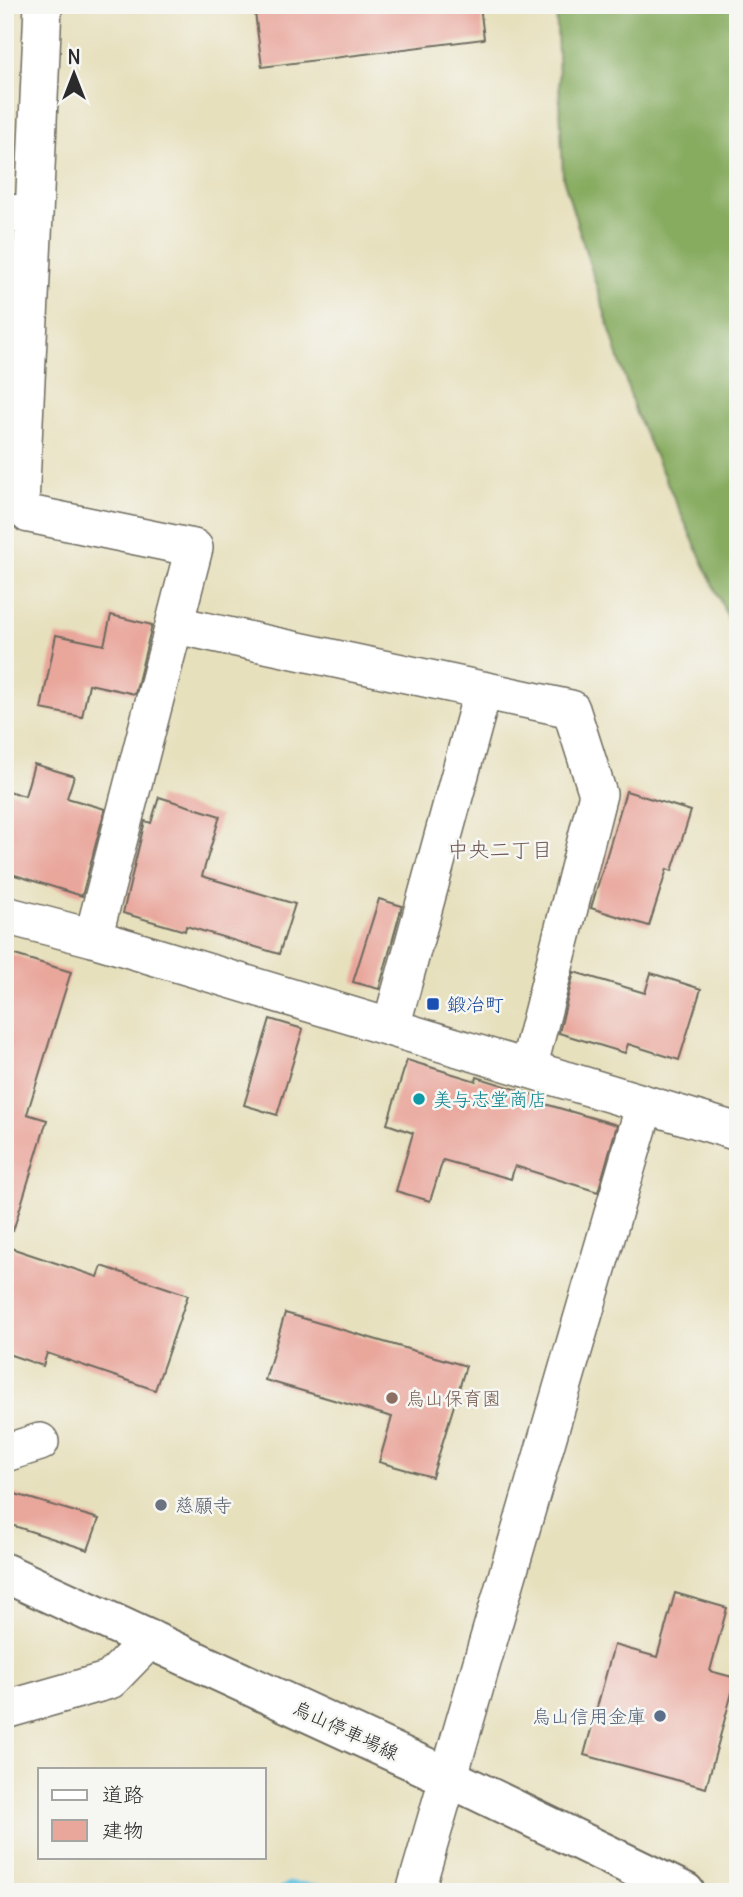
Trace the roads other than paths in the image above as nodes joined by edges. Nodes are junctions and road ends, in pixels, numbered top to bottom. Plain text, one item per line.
1 (43, 5) edge
2 (20, 214) edge
3 (176, 625) junction
4 (483, 690) junction
5 (5, 915) edge
6 (93, 938) junction
7 (391, 1027) junction
8 (528, 1069) junction
9 (645, 1104) junction
10 (738, 1132) edge
11 (40, 1442) dead end
12 (5, 1453) edge
13 (5, 1573) edge
14 (150, 1639) junction
15 (5, 1710) edge
16 (450, 1778) junction
17 (418, 1884) edge
18 (685, 1892) edge

1 - 2 street
2 - 3 street
3 - 4 street
3 - 6 street
4 - 7 street
4 - 8 street
5 - 6 street
6 - 7 street
7 - 8 street
8 - 9 street
9 - 10 street
9 - 16 street
11 - 12 street
13 - 14 main road, 烏山停車場線
14 - 15 street
14 - 16 main road, 烏山停車場線
16 - 17 street
16 - 18 main road, 烏山停車場線

